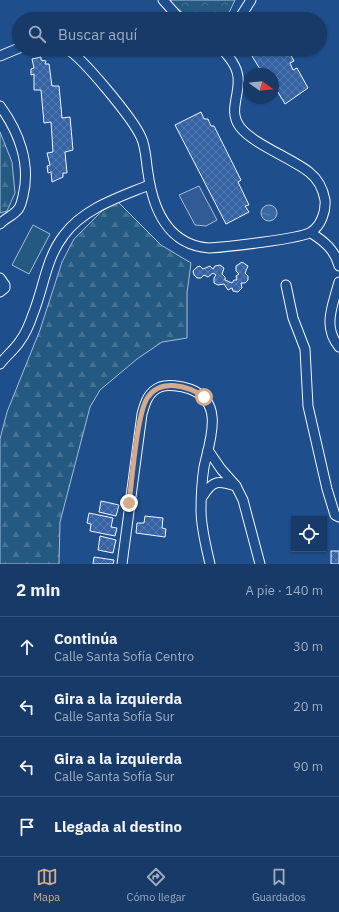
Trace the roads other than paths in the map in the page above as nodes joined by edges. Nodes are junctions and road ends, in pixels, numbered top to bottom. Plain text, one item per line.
1 (163, 0) edge
2 (250, 0) edge
3 (174, 12) edge
4 (243, 12) edge
5 (12, 51) edge
6 (0, 56) edge
7 (77, 56) edge
8 (227, 56) edge
9 (0, 106) edge
10 (150, 185) junction
11 (0, 224) edge
12 (311, 233) junction
13 (339, 266) edge
14 (0, 278) edge
15 (339, 282) edge
16 (286, 285) dead end
17 (0, 292) edge
18 (339, 347) edge
19 (0, 364) edge
20 (208, 450) junction
21 (236, 486) junction
22 (202, 499) junction
23 (339, 517) edge
24 (122, 564) edge
25 (210, 564) edge
26 (260, 564) edge

1 - 3 street
2 - 4 street
5 - 6 street
7 - 10 street
8 - 12 street
9 - 11 street
10 - 12 street
10 - 19 street
12 - 13 street
14 - 17 street
15 - 18 street
16 - 23 street
20 - 21 street
20 - 22 street
20 - 24 street
21 - 22 street
21 - 26 street
22 - 25 street

